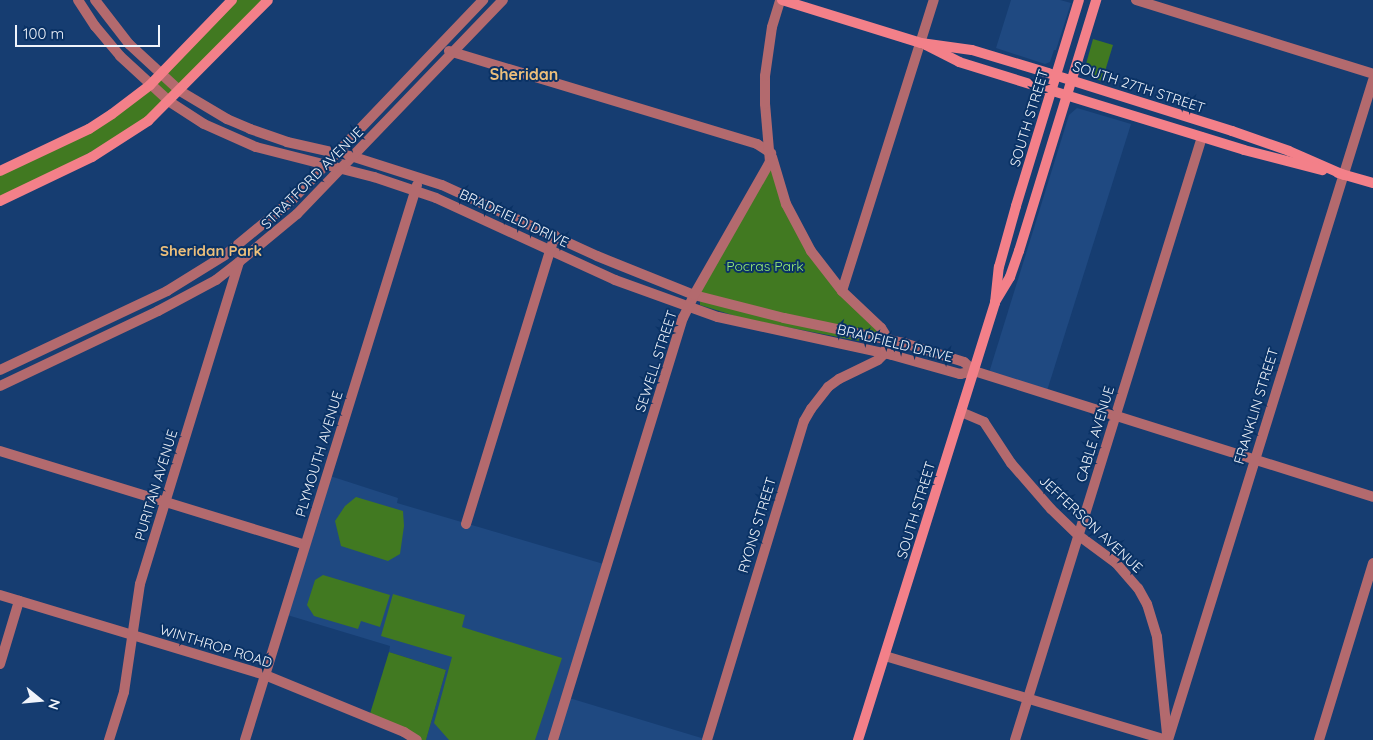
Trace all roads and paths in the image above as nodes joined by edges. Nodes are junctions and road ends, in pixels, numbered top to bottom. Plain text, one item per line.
1 (78, 0) edge
2 (95, 0) edge
3 (232, 0) edge
4 (268, 0) edge
5 (483, 0) edge
6 (503, 0) edge
7 (781, 0) edge
8 (934, 0) edge
9 (1079, 0) edge
10 (1096, 0) edge
11 (1136, 0) edge
12 (921, 43) junction
13 (439, 46) junction
14 (454, 52) junction
15 (160, 74) junction
16 (1373, 74) edge
17 (1056, 76) junction
18 (1071, 80) junction
19 (1373, 80) edge
20 (150, 85) junction
21 (180, 91) junction
22 (1051, 91) junction
23 (1066, 95) junction
24 (170, 102) junction
25 (1202, 138) junction
26 (338, 153) junction
27 (771, 153) junction
28 (354, 157) junction
29 (326, 165) junction
30 (342, 169) junction
31 (0, 171) edge
32 (1344, 174) junction
33 (420, 177) junction
34 (1373, 183) edge
35 (415, 191) junction
36 (0, 201) edge
37 (555, 235) junction
38 (242, 242) junction
39 (550, 250) junction
40 (240, 262) junction
41 (842, 291) junction
42 (694, 294) junction
43 (995, 303) junction
44 (688, 307) junction
45 (888, 339) junction
46 (885, 353) junction
47 (0, 370) edge
48 (974, 371) junction
49 (0, 386) edge
50 (961, 412) junction
51 (1115, 416) junction
52 (0, 451) edge
53 (1254, 460) junction
54 (1373, 497) edge
55 (165, 502) junction
56 (466, 524) dead end
57 (1078, 534) junction
58 (305, 545) junction
59 (1373, 563) edge
60 (0, 595) edge
61 (20, 601) junction
62 (134, 636) junction
63 (885, 656) junction
64 (0, 664) edge
65 (265, 675) junction
66 (1028, 699) junction
67 (109, 740) edge
68 (245, 740) edge
69 (418, 740) edge
70 (553, 740) edge
71 (707, 740) edge
72 (859, 740) edge
73 (1015, 740) edge
74 (1167, 740) edge
75 (1319, 740) edge

1 - 20 street, BRADFIELD DRIVE
2 - 15 street, BRADFIELD DRIVE
3 - 15 main road
4 - 21 main road
5 - 13 street, STRATFORD AVENUE
6 - 14 street, STRATFORD AVENUE
7 - 12 main road, SOUTH 27TH STREET
7 - 27 street, SEWELL STREET
8 - 12 street
9 - 17 main road, SOUTH STREET
10 - 18 main road, SOUTH STREET
11 - 16 street
12 - 17 main road, SOUTH 27TH STREET
12 - 22 main road, SOUTH 27TH STREET
12 - 41 street
13 - 14 street
13 - 26 street, STRATFORD AVENUE
14 - 27 street
14 - 28 street, STRATFORD AVENUE
15 - 20 main road
15 - 21 street, BRADFIELD DRIVE
17 - 18 main road, SOUTH 27TH STREET
17 - 22 main road, SOUTH STREET
18 - 23 main road, SOUTH STREET
18 - 32 main road, SOUTH 27TH STREET
19 - 32 street, FRANKLIN STREET
20 - 24 street, BRADFIELD DRIVE
20 - 31 main road
21 - 24 main road
21 - 26 street, BRADFIELD DRIVE
22 - 23 main road, SOUTH 27TH STREET
22 - 43 main road, SOUTH STREET
23 - 25 main road, SOUTH 27TH STREET
23 - 43 main road, SOUTH STREET
24 - 29 street, BRADFIELD DRIVE
24 - 36 main road
25 - 32 main road, SOUTH 27TH STREET
25 - 51 street, CABLE AVENUE
26 - 28 street, BRADFIELD DRIVE
26 - 29 street, STRATFORD AVENUE
27 - 41 street
27 - 42 street, SEWELL STREET
28 - 30 street, STRATFORD AVENUE
28 - 33 street, BRADFIELD DRIVE
29 - 30 street, BRADFIELD DRIVE
29 - 38 street, STRATFORD AVENUE
30 - 35 street, BRADFIELD DRIVE
30 - 40 street, STRATFORD AVENUE
32 - 34 main road, SOUTH 27TH STREET
32 - 53 street, FRANKLIN STREET
33 - 35 street, PLYMOUTH AVENUE
33 - 37 street, BRADFIELD DRIVE
35 - 39 street, BRADFIELD DRIVE
35 - 58 street, PLYMOUTH AVENUE
37 - 39 street
37 - 42 street, BRADFIELD DRIVE
38 - 40 street, PURITAN AVENUE
38 - 47 street, STRATFORD AVENUE
39 - 44 street, BRADFIELD DRIVE
39 - 56 street
40 - 49 street, STRATFORD AVENUE
40 - 55 street, PURITAN AVENUE
41 - 45 street
42 - 44 street, SEWELL STREET
42 - 45 street, BRADFIELD DRIVE
43 - 48 main road, SOUTH STREET
44 - 46 street, BRADFIELD DRIVE
44 - 70 street, SEWELL STREET
45 - 46 street
45 - 48 street, BRADFIELD DRIVE
46 - 48 street, BRADFIELD DRIVE
46 - 71 street, RYONS STREET
48 - 50 main road, SOUTH STREET
48 - 51 street
50 - 57 street, JEFFERSON AVENUE
50 - 63 main road, SOUTH STREET
51 - 53 street
51 - 57 street, CABLE AVENUE
52 - 55 street
53 - 54 street
53 - 74 street, FRANKLIN STREET
55 - 58 street
55 - 62 street, PURITAN AVENUE
57 - 66 street, CABLE AVENUE
57 - 74 street, JEFFERSON AVENUE
58 - 65 street, PLYMOUTH AVENUE
59 - 75 street
60 - 61 street, WINTHROP ROAD
61 - 62 street, WINTHROP ROAD
61 - 64 street
62 - 65 street, WINTHROP ROAD
62 - 67 street, PURITAN AVENUE
63 - 66 street
63 - 72 main road, SOUTH STREET
65 - 68 street, PLYMOUTH AVENUE
65 - 69 street, WINTHROP ROAD
66 - 73 street, CABLE AVENUE
66 - 74 street

